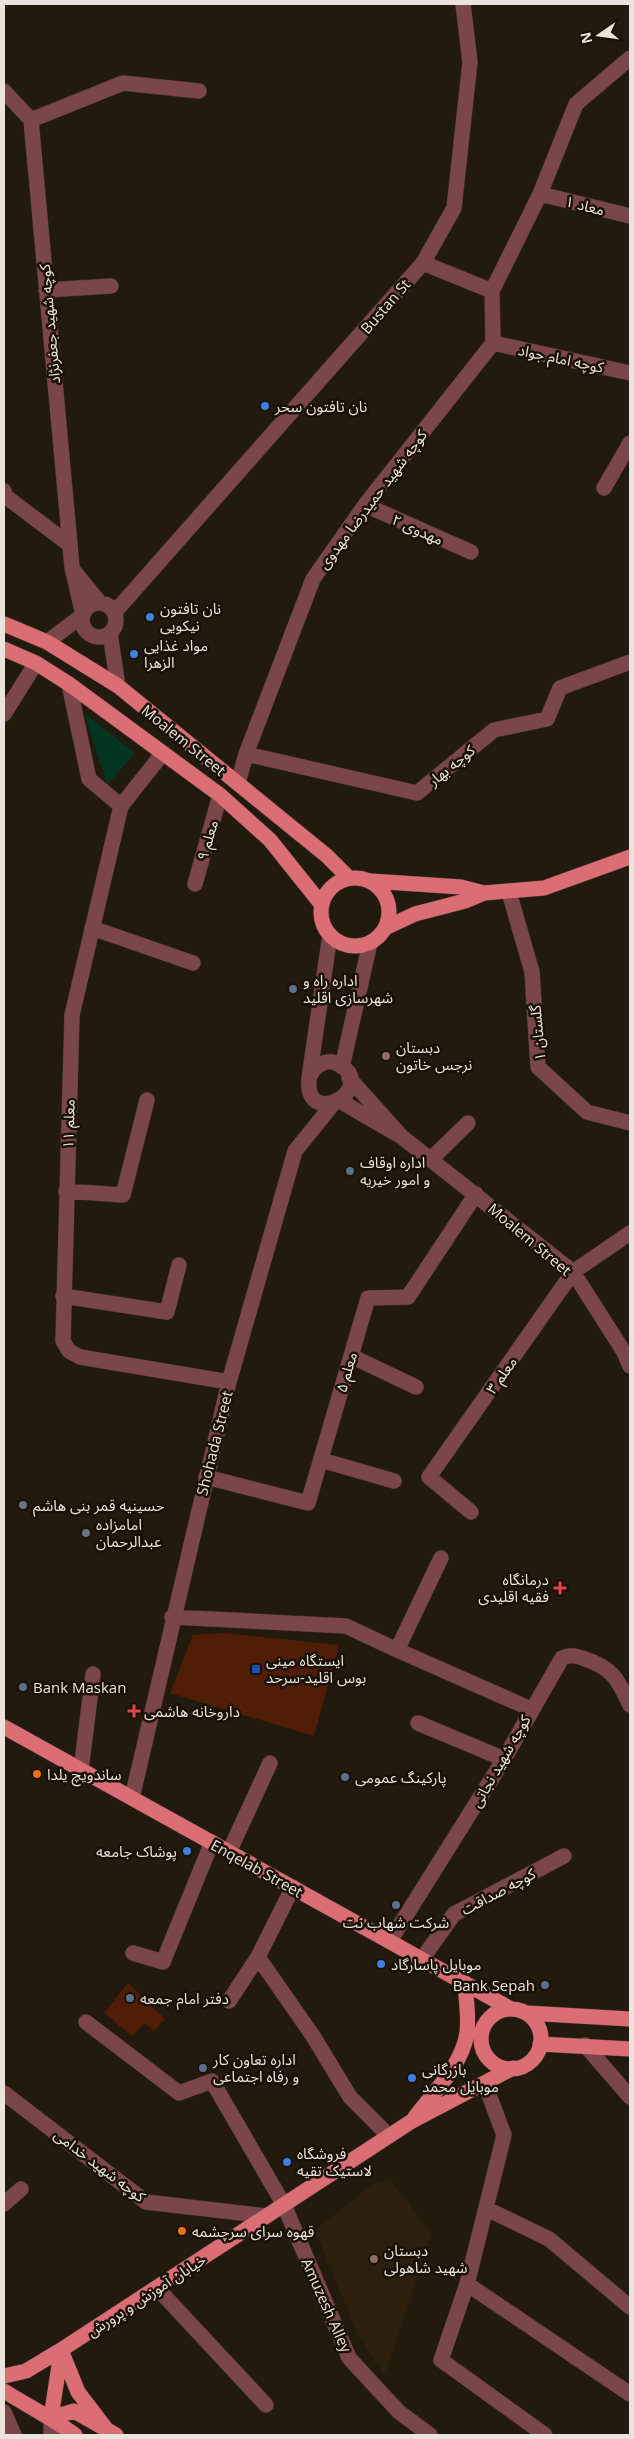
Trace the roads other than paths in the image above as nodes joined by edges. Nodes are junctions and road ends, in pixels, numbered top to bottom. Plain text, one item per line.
1 (463, 4) edge
2 (630, 58) edge
3 (199, 90) dead end
4 (4, 91) edge
5 (31, 120) junction
6 (540, 194) junction
7 (630, 216) edge
8 (422, 263) junction
9 (111, 286) dead end
10 (46, 290) junction
11 (492, 291) junction
12 (493, 343) junction
13 (630, 373) edge
14 (630, 443) edge
15 (604, 488) dead end
16 (4, 490) edge
17 (365, 505) junction
18 (70, 545) junction
19 (471, 552) dead end
20 (72, 568) junction
21 (100, 603) junction
22 (114, 613) junction
23 (82, 615) junction
24 (4, 624) edge
25 (110, 633) junction
26 (47, 642) junction
27 (4, 649) edge
28 (630, 662) edge
29 (36, 663) junction
30 (69, 684) junction
31 (118, 686) junction
32 (4, 714) edge
33 (163, 753) junction
34 (246, 754) junction
35 (238, 783) junction
36 (220, 795) junction
37 (121, 806) junction
38 (630, 857) edge
39 (350, 878) junction
40 (370, 881) junction
41 (195, 884) dead end
42 (509, 892) junction
43 (484, 893) junction
44 (322, 905) junction
45 (92, 928) junction
46 (386, 928) junction
47 (330, 935) junction
48 (370, 943) junction
49 (193, 963) dead end
50 (346, 1072) junction
51 (309, 1078) junction
52 (147, 1100) dead end
53 (337, 1102) junction
54 (468, 1123) dead end
55 (630, 1123) edge
56 (402, 1137) junction
57 (431, 1159) junction
58 (66, 1191) junction
59 (476, 1194) junction
60 (630, 1233) edge
61 (179, 1265) dead end
62 (574, 1272) junction
63 (63, 1296) junction
64 (351, 1356) junction
65 (630, 1366) edge
66 (229, 1382) junction
67 (416, 1387) dead end
68 (321, 1460) junction
69 (206, 1477) junction
70 (394, 1481) dead end
71 (471, 1512) dead end
72 (441, 1558) dead end
73 (172, 1617) junction
74 (397, 1650) junction
75 (93, 1674) dead end
76 (630, 1705) edge
77 (531, 1708) junction
78 (418, 1723) dead end
79 (4, 1727) edge
80 (504, 1758) junction
81 (270, 1763) dead end
82 (81, 1770) junction
83 (132, 1798) junction
84 (212, 1842) junction
85 (229, 1852) junction
86 (564, 1856) dead end
87 (293, 1887) junction
88 (390, 1941) junction
89 (133, 1953) dead end
90 (258, 1957) junction
91 (422, 1959) junction
92 (465, 1983) junction
93 (229, 2000) dead end
94 (511, 2008) junction
95 (527, 2013) junction
96 (630, 2019) edge
97 (86, 2022) dead end
98 (540, 2044) junction
99 (585, 2045) junction
100 (630, 2049) edge
101 (513, 2068) junction
102 (485, 2084) junction
103 (4, 2092) edge
104 (630, 2097) edge
105 (412, 2121) junction
106 (389, 2136) junction
107 (21, 2189) dead end
108 (4, 2204) edge
109 (284, 2205) junction
110 (487, 2209) junction
111 (267, 2216) junction
112 (467, 2284) junction
113 (157, 2288) junction
114 (630, 2307) edge
115 (61, 2350) junction
116 (4, 2376) edge
117 (4, 2391) edge
118 (630, 2394) edge
119 (266, 2405) dead end
120 (4, 2412) edge
121 (52, 2418) junction
122 (112, 2432) edge
123 (14, 2435) edge
124 (51, 2435) edge
125 (75, 2435) edge
126 (430, 2435) edge
127 (545, 2435) edge

1 - 8 street, Bustan St
2 - 6 street
3 - 5 street
4 - 5 street
5 - 10 street, کوچه شهید جعفرنژاد
6 - 7 street, معاد ۱
6 - 11 street
8 - 11 street
8 - 22 street, Bustan St
9 - 10 street
10 - 18 street, کوچه شهید جعفرنژاد
11 - 12 street
12 - 13 street, کوچه امام جواد
12 - 17 street, کوچه شهید حمیدرضا مهدوی
14 - 15 street
16 - 18 street
17 - 19 street, مهدوی ۲
17 - 34 street, کوچه شهید حمیدرضا مهدوی
18 - 20 street, کوچه شهید جعفرنژاد
20 - 21 street
20 - 23 street, کوچه شهید جعفرنژاد
21 - 22 street
21 - 23 street
22 - 25 street
23 - 25 street
23 - 26 street
24 - 26 main road, Moalem Street
25 - 31 street
26 - 31 main road, Moalem Street
27 - 29 main road, Moalem Street
28 - 34 street, کوچه بهار
29 - 30 main road, Moalem Street
29 - 32 street
30 - 33 main road, Moalem Street
30 - 37 street
31 - 35 main road, Moalem Street
33 - 36 main road, Moalem Street
33 - 37 street, معلم ۱۱
34 - 35 street, کوچه شهید حمیدرضا مهدوی
35 - 39 main road, Moalem Street
36 - 41 street, معلم ۹
36 - 44 main road, Moalem Street
37 - 45 street, معلم ۱۱
38 - 42 main road
39 - 40 main road
39 - 44 main road
40 - 43 main road
40 - 46 main road
42 - 43 main road
42 - 55 street, گلستان ۱
43 - 46 main road
44 - 47 main road
45 - 49 street
45 - 58 street, معلم ۱۱
46 - 48 main road
47 - 48 main road
47 - 51 street
48 - 50 street
50 - 51 street
50 - 53 street
50 - 56 street, Moalem Street
51 - 53 street
52 - 58 street
53 - 56 street, Moalem Street
53 - 66 street, Shohada Street
54 - 57 street
56 - 57 street, Moalem Street
57 - 59 street, Moalem Street
58 - 63 street, معلم ۱۱
59 - 62 street, Moalem Street
59 - 64 street, معلم ۵
60 - 62 street, معلم ۳
61 - 63 street
62 - 65 street, Moalem Street
62 - 71 street, معلم ۳
63 - 66 street, معلم ۱۱
64 - 67 street
64 - 68 street, معلم ۵
66 - 69 street, Shohada Street
68 - 69 street, معلم ۵
68 - 70 street
69 - 73 street, Shohada Street
72 - 74 street
73 - 74 street
73 - 83 street, Shohada Street
74 - 77 street
75 - 82 street
76 - 77 street, کوچه شهید نجاتی
77 - 80 street, کوچه شهید نجاتی
78 - 80 street
79 - 82 main road, Enqelab Street
80 - 88 street, کوچه شهید نجاتی
81 - 85 street
82 - 83 main road, Enqelab Street
83 - 84 main road, Enqelab Street
84 - 85 main road, Enqelab Street
84 - 89 street
85 - 87 main road, Enqelab Street
86 - 91 street, کوچه صداقت
87 - 88 main road, Enqelab Street
87 - 90 street
88 - 91 main road, Enqelab Street
90 - 93 street
90 - 106 street
91 - 92 main road, Enqelab Street
92 - 94 main road, Enqelab Street
92 - 105 main road
94 - 95 main road
94 - 101 main road
95 - 96 main road
95 - 98 main road
97 - 109 street, Amuzesh Alley
98 - 99 main road
98 - 101 main road
99 - 100 main road
99 - 104 street
101 - 102 main road, خیابان آموزش و پرورش
102 - 105 main road, خیابان آموزش و پرورش
102 - 110 street
103 - 111 street, کوچه شهید خدامی
105 - 106 main road, خیابان آموزش و پرورش
106 - 109 main road, خیابان آموزش و پرورش
107 - 108 street
109 - 111 main road, خیابان آموزش و پرورش
109 - 126 street, Amuzesh Alley
110 - 112 street
110 - 114 street
111 - 113 main road, خیابان آموزش و پرورش
112 - 118 street
112 - 127 street
113 - 115 main road, خیابان آموزش و پرورش
113 - 119 street
115 - 116 main road, خیابان آموزش و پرورش
115 - 121 main road
115 - 122 main road
117 - 121 main road
120 - 123 street
121 - 122 main road
121 - 124 street
121 - 125 main road

